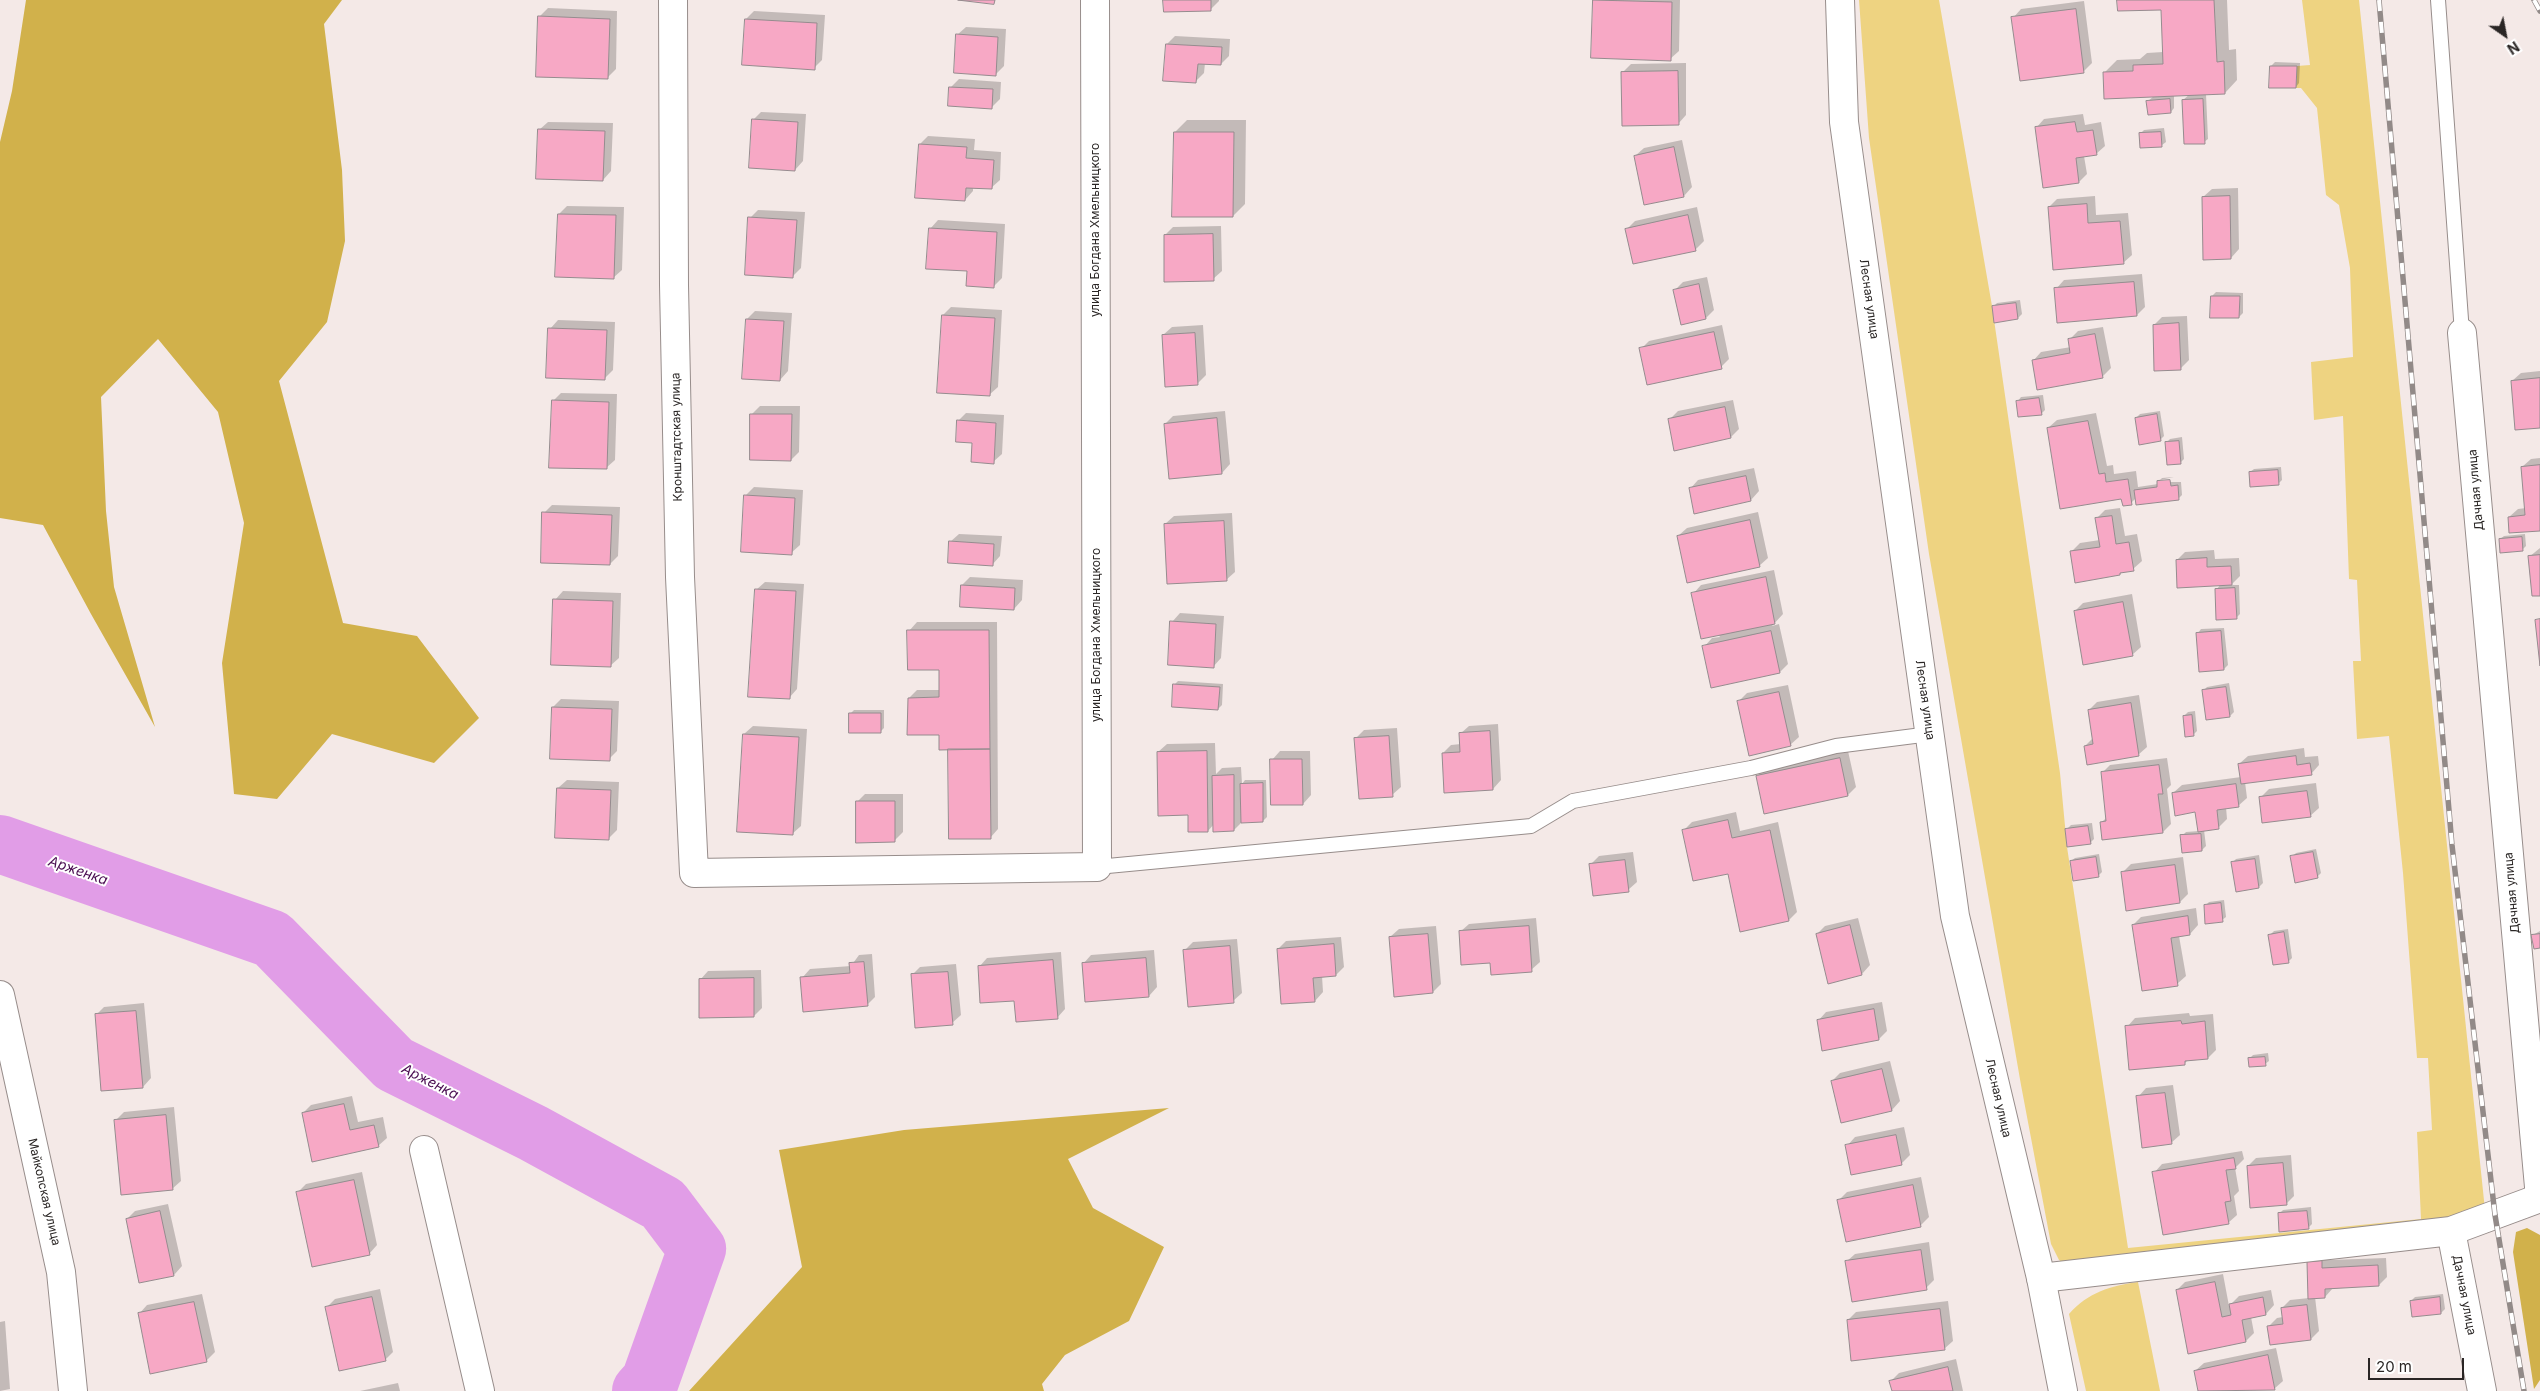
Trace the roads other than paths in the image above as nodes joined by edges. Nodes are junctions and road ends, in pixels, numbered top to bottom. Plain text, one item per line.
1 (673, 0) edge
2 (1095, 0) edge
3 (1840, 0) edge
4 (2438, 0) edge
5 (2462, 333) joint
6 (1930, 734) junction
7 (1097, 867) junction
8 (0, 995) edge
9 (424, 1150) dead end
10 (2540, 1198) edge
11 (2451, 1231) junction
12 (2041, 1278) junction
13 (73, 1391) edge
14 (480, 1391) edge
15 (2063, 1391) edge
16 (2482, 1391) edge

1 - 7 street, Кронштадтская улица
2 - 7 street, улица Богдана Хмельницкого
3 - 6 street, Лесная улица
4 - 5 lane
5 - 10 street, Дачная улица
6 - 7 lane
6 - 12 street, Лесная улица
8 - 13 street, Майкопская улица
9 - 14 street
10 - 11 street, Дачная улица
11 - 12 street
11 - 16 street, Дачная улица
12 - 15 street, Лесная улица

